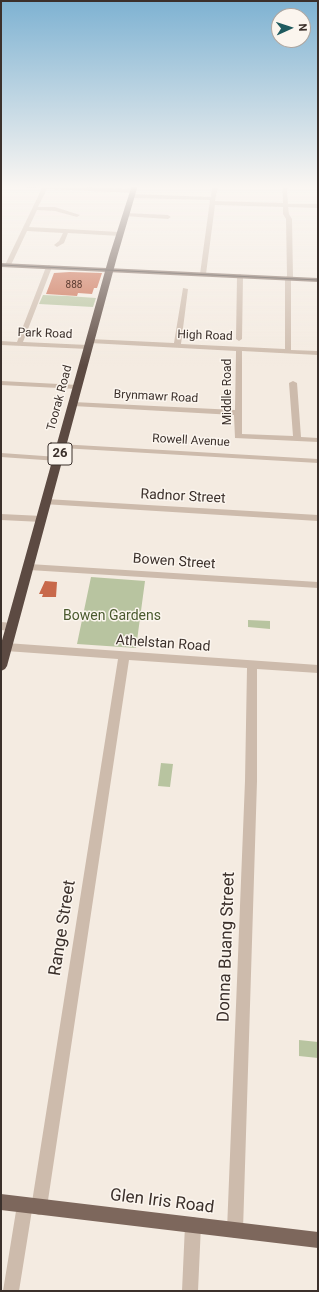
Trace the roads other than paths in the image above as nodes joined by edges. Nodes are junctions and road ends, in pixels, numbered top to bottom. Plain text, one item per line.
1 (17, 245) edge
2 (117, 245) edge
3 (208, 245) edge
4 (289, 245) edge
5 (1, 265) edge
6 (8, 265) junction
7 (49, 267) junction
8 (109, 270) junction
9 (204, 274) junction
10 (240, 276) junction
11 (289, 278) junction
12 (318, 280) edge
13 (185, 289) dead end
14 (239, 339) dead end
15 (1, 343) edge
16 (19, 344) junction
17 (89, 344) junction
18 (177, 346) junction
19 (239, 348) junction
20 (288, 351) junction
21 (318, 353) edge
22 (1, 383) edge
23 (293, 383) dead end
24 (78, 386) junction
25 (73, 404) junction
26 (239, 413) junction
27 (297, 439) junction
28 (318, 440) edge
29 (62, 446) junction
30 (1, 456) edge
31 (58, 459) junction
32 (318, 461) edge
33 (46, 502) junction
34 (1, 517) edge
35 (318, 518) edge
36 (42, 519) junction
37 (29, 567) junction
38 (318, 586) edge
39 (6, 626) edge
40 (6, 647) junction
41 (124, 656) junction
42 (252, 665) junction
43 (1, 666) edge
44 (318, 669) edge
45 (1, 1202) edge
46 (32, 1206) junction
47 (193, 1225) junction
48 (235, 1230) junction
49 (318, 1240) edge
50 (11, 1291) edge
51 (190, 1291) edge

1 - 6 street
2 - 8 highway, Toorak Road / 26
3 - 9 street
4 - 11 street
5 - 6 main road
6 - 7 main road
7 - 8 main road
7 - 16 street
8 - 9 main road
8 - 17 highway, Toorak Road / 26
9 - 10 main road
10 - 11 main road
10 - 14 street, Middle Road
11 - 12 main road
11 - 20 street
13 - 18 street
15 - 16 street, Park Road
16 - 17 street, Park Road
17 - 18 street, High Road
17 - 24 highway, Toorak Road / 26
18 - 19 street, High Road
19 - 20 street, High Road
19 - 26 street, Middle Road
20 - 21 street, High Road
22 - 24 street
23 - 27 street
24 - 25 highway, Toorak Road / 26
25 - 26 street, Brynmawr Road
25 - 29 highway, Toorak Road / 26
26 - 27 street, Middle Road
27 - 28 street
29 - 31 highway, Toorak Road / 26
29 - 32 street, Rowell Avenue
30 - 31 street
31 - 33 highway, Toorak Road / 26
33 - 35 street, Radnor Street
33 - 36 highway, Toorak Road / 26
34 - 36 street
36 - 37 highway, Toorak Road / 26
37 - 38 street, Bowen Street
37 - 39 highway, Toorak Road / 26
39 - 40 highway, Toorak Road / 26
40 - 41 street, Athelstan Road
40 - 43 highway, Toorak Road / 26
41 - 42 street, Athelstan Road
41 - 46 street, Range Street
42 - 44 street, Athelstan Road
42 - 48 street, Donna Buang Street
45 - 46 main road, Glen Iris Road
46 - 47 main road, Glen Iris Road
46 - 50 street, Range Street
47 - 48 main road, Glen Iris Road
47 - 51 street
48 - 49 main road, Glen Iris Road

